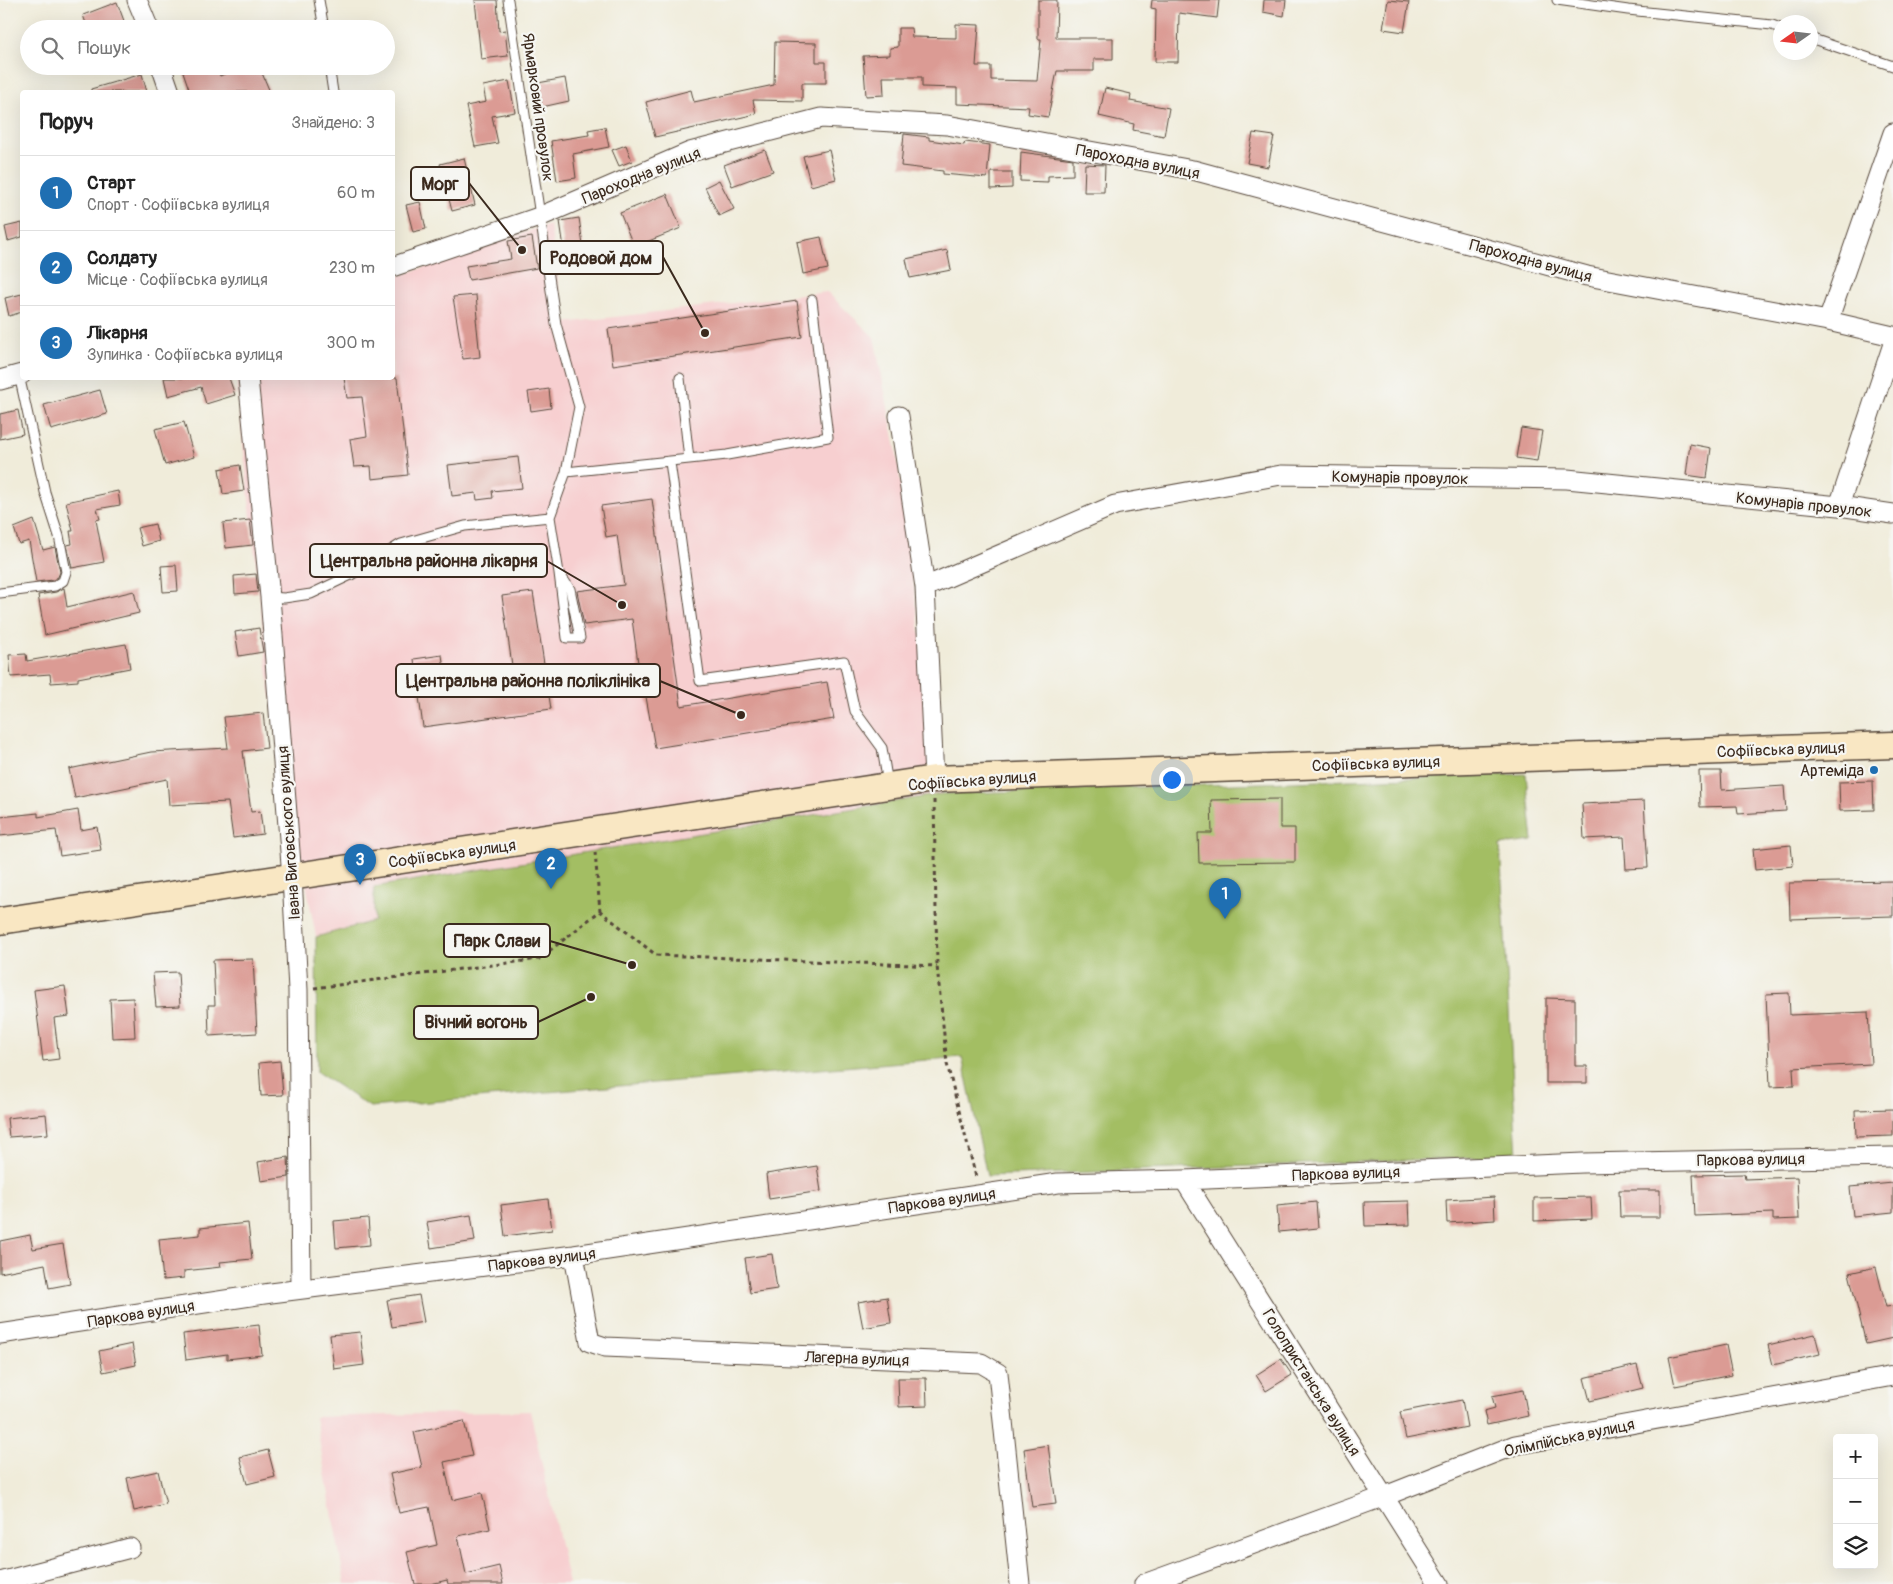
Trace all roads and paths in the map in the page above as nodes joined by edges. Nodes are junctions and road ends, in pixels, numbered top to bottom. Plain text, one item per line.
1 (136, 0) edge
2 (319, 0) edge
3 (508, 0) edge
4 (1557, 0) edge
5 (144, 20) edge
6 (322, 20) edge
7 (1773, 24) edge
8 (1818, 41) edge
9 (1893, 66) edge
10 (164, 75) edge
11 (330, 75) edge
12 (169, 90) edge
13 (333, 90) edge
14 (1893, 132) edge
15 (539, 218) junction
16 (395, 266) edge
17 (812, 300) dead end
18 (1828, 320) junction
19 (1893, 336) edge
20 (1893, 344) edge
21 (20, 375) edge
22 (680, 378) dead end
23 (0, 380) edge
24 (22, 380) edge
25 (248, 380) edge
26 (899, 416) dead end
27 (690, 459) junction
28 (670, 462) junction
29 (566, 472) junction
30 (1839, 506) junction
31 (1893, 514) edge
32 (550, 517) junction
33 (559, 573) junction
34 (925, 587) junction
35 (0, 593) edge
36 (270, 597) junction
37 (1893, 745) edge
38 (934, 780) junction
39 (888, 787) junction
40 (593, 832) junction
41 (292, 877) junction
42 (600, 911) junction
43 (0, 921) edge
44 (937, 966) junction
45 (298, 990) junction
46 (1893, 1157) edge
47 (1184, 1180) junction
48 (980, 1194) junction
49 (574, 1255) junction
50 (301, 1289) junction
51 (0, 1334) edge
52 (1893, 1376) edge
53 (1385, 1496) junction
54 (130, 1548) dead end
55 (0, 1582) edge
56 (1020, 1584) edge
57 (1144, 1584) edge
58 (1439, 1584) edge

1 - 5 street
2 - 6 lane
3 - 15 lane, Ярмарковий провулок
4 - 7 lane
8 - 9 lane
10 - 12 street
11 - 13 lane
14 - 18 street
15 - 16 street, Пароходна вулиця
15 - 18 street, Пароходна вулиця
15 - 29 lane, Ярмарковий провулок
17 - 27 lane
18 - 19 street, Пароходна вулиця
20 - 30 street
21 - 23 street
22 - 27 lane
24 - 35 lane
25 - 36 street, Івана Виговського вулиця
26 - 34 street
27 - 28 lane
28 - 29 lane
28 - 39 lane
29 - 32 lane, Ярмарковий провулок
30 - 31 street, Комунарів провулок
30 - 34 street, Комунарів провулок
32 - 33 lane
32 - 36 lane
33 - 33 lane
34 - 38 street
36 - 41 street, Івана Виговського вулиця
37 - 38 street, Софіївська вулиця
38 - 39 street, Софіївська вулиця
38 - 44 path
39 - 40 street, Софіївська вулиця
40 - 41 street, Софіївська вулиця
40 - 42 path
41 - 43 street, Софіївська вулиця
41 - 45 street, Івана Виговського вулиця
42 - 44 path
42 - 45 path
44 - 48 path
45 - 50 street, Івана Виговського вулиця
46 - 47 street, Паркова вулиця
47 - 48 street, Паркова вулиця
47 - 53 street, Голопристанська вулиця
48 - 49 street, Паркова вулиця
49 - 50 street, Паркова вулиця
49 - 56 street, Лагерна вулиця
50 - 51 street, Паркова вулиця
52 - 53 street, Олімпійська вулиця
53 - 57 street, Олімпійська вулиця
53 - 58 street, Голопристанська вулиця
54 - 55 street

